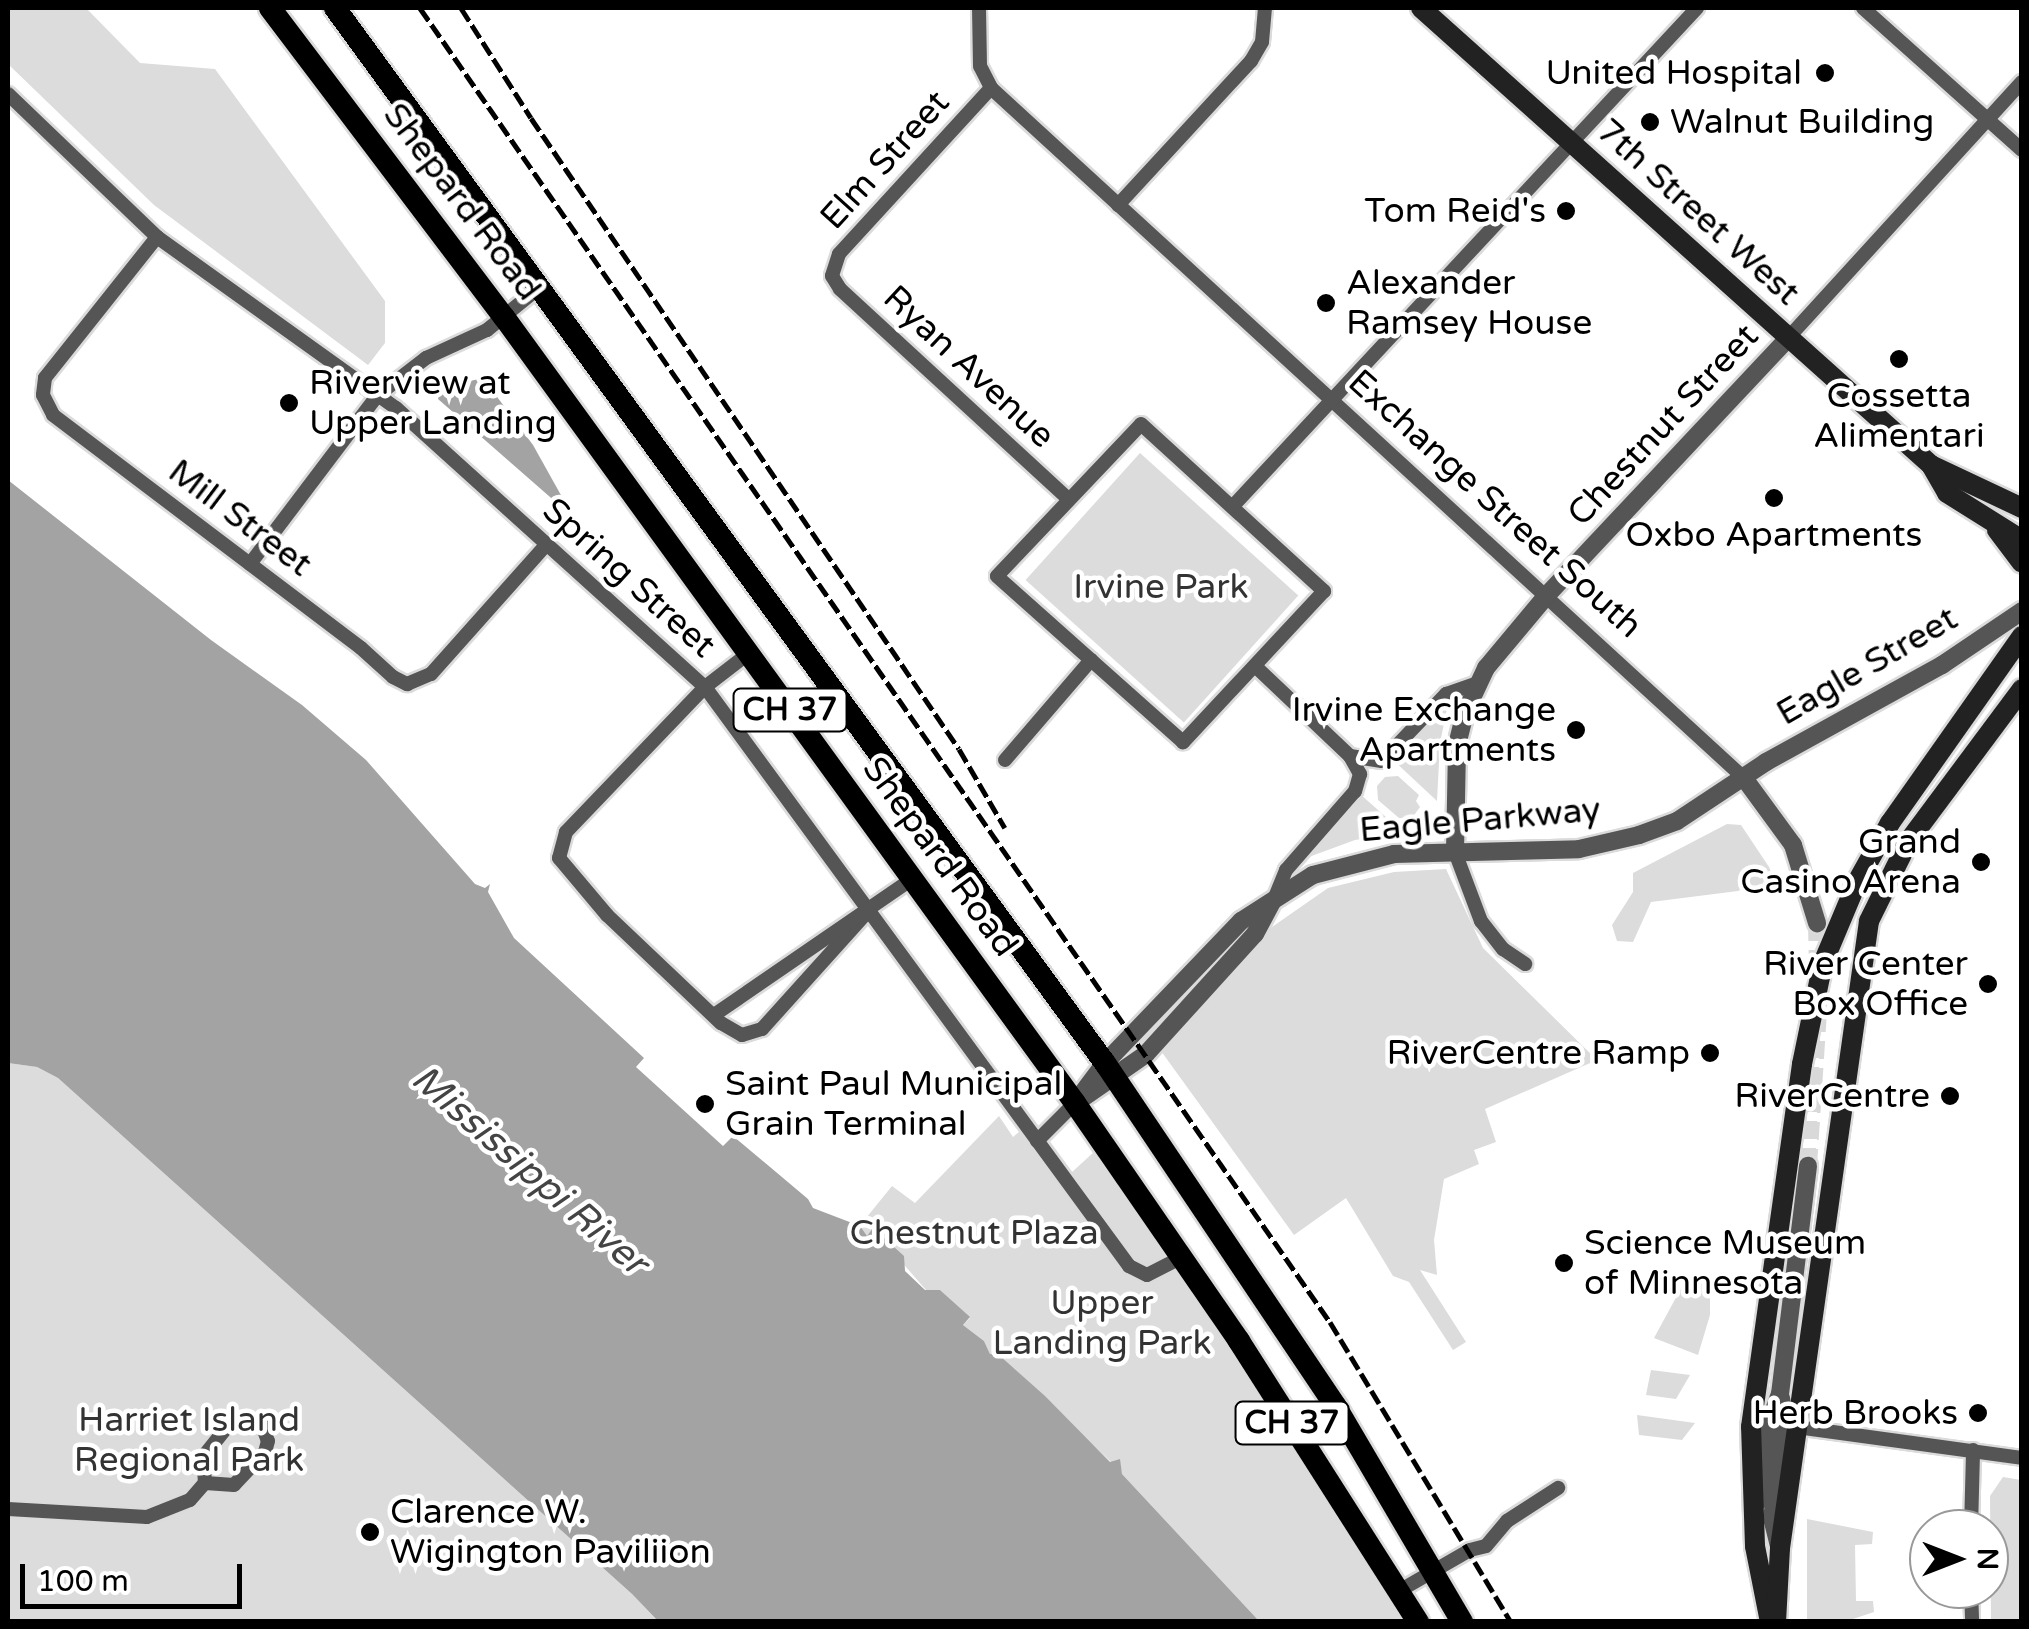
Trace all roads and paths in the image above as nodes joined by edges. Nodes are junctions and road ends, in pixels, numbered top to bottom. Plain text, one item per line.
1 (270, 8) edge
2 (336, 8) edge
3 (980, 8) edge
4 (1265, 8) edge
5 (1421, 8) edge
6 (1697, 8) edge
7 (1863, 8) edge
8 (2022, 82) edge
9 (990, 88) junction
10 (8, 94) edge
11 (1988, 118) junction
12 (1570, 141) junction
13 (2022, 150) edge
14 (1118, 205) junction
15 (157, 237) junction
16 (832, 276) joint
17 (540, 287) junction
18 (504, 317) junction
19 (1788, 338) junction
20 (378, 395) junction
21 (1332, 399) junction
22 (1931, 465) junction
23 (1068, 498) junction
24 (1233, 506) junction
25 (2022, 508) edge
26 (1990, 520) junction
27 (2022, 540) edge
28 (547, 544) junction
29 (250, 564) junction
30 (2022, 564) edge
31 (1547, 595) junction
32 (2022, 610) edge
33 (2022, 636) edge
34 (750, 653) junction
35 (1091, 660) junction
36 (1254, 666) junction
37 (1478, 683) junction
38 (705, 687) junction
39 (2022, 689) edge
40 (1350, 756) junction
41 (1005, 760) dead end
42 (1744, 778) junction
43 (1455, 852) junction
44 (913, 878) junction
45 (1274, 899) junction
46 (870, 910) junction
47 (1817, 923) tunnel mouth
48 (1525, 964) dead end
49 (714, 1015) junction
50 (1111, 1071) junction
51 (1075, 1102) junction
52 (1037, 1141) junction
53 (1808, 1166) tunnel mouth
54 (1182, 1258) junction
55 (1784, 1426) junction
56 (1973, 1450) junction
57 (2022, 1458) edge
58 (205, 1483) junction
59 (1558, 1488) dead end
60 (1971, 1509) edge
61 (8, 1510) edge
62 (1755, 1546) junction
63 (1434, 1573) junction
64 (1399, 1591) junction
65 (1418, 1622) edge
66 (1462, 1622) edge
67 (1773, 1622) edge

1 - 18 highway, Shepard Road / CH 37
2 - 17 highway, Shepard Road / CH 37
3 - 9 street
4 - 14 street
5 - 12 main road, 7th Street West
6 - 12 street
7 - 11 street
8 - 11 street, Chestnut Street
9 - 14 street, Exchange Street South
9 - 16 street, Elm Street
10 - 15 street, Spring Street
11 - 13 street
11 - 19 street, Chestnut Street
12 - 19 main road, 7th Street West
12 - 21 street
14 - 21 street, Exchange Street South
15 - 20 street, Spring Street
15 - 29 street, Mill Street
16 - 23 street, Ryan Avenue
17 - 18 street
17 - 50 highway, Shepard Road / CH 37
18 - 20 street
18 - 34 highway, Shepard Road / CH 37
19 - 22 main road, 7th Street West
19 - 31 street, Chestnut Street
20 - 28 street, Spring Street
20 - 29 street
21 - 24 street
21 - 31 street, Exchange Street South
22 - 25 main road, 7th Street West
22 - 26 main road, 7th Street West
23 - 24 street
23 - 35 street
24 - 36 street
26 - 27 main road, 7th Street West
26 - 30 main road
28 - 29 street, Mill Street
28 - 38 street, Spring Street
31 - 37 street, Chestnut Street
31 - 42 street, Exchange Street South
32 - 42 street, Eagle Street
33 - 62 main road
34 - 38 street
34 - 44 highway, Shepard Road / CH 37
35 - 36 street
35 - 41 street
36 - 40 street
37 - 40 street, Chestnut Street
37 - 43 street, Chestnut Street
38 - 46 street, Spring Street
38 - 49 street
39 - 55 main road
40 - 45 street
42 - 43 street, Eagle Parkway
42 - 47 street, Exchange Street South
43 - 45 street, Eagle Parkway
43 - 48 street, Chestnut Street
44 - 46 street
44 - 51 highway, Shepard Road / CH 37
45 - 50 street, Eagle Parkway
46 - 49 street
46 - 49 street
46 - 52 street, Spring Street
50 - 51 street, Eagle Parkway
50 - 63 highway, Shepard Road / CH 37
51 - 52 street
51 - 54 highway, Shepard Road / CH 37
52 - 54 street, Spring Street
53 - 55 street
54 - 64 highway, Shepard Road / CH 37
55 - 56 street
55 - 62 street
55 - 67 main road
56 - 57 street
56 - 60 street
58 - 58 street
58 - 61 street
59 - 63 street
62 - 67 main road
63 - 64 street
63 - 66 highway, Shepard Road / CH 37
64 - 65 highway, Shepard Road / CH 37

